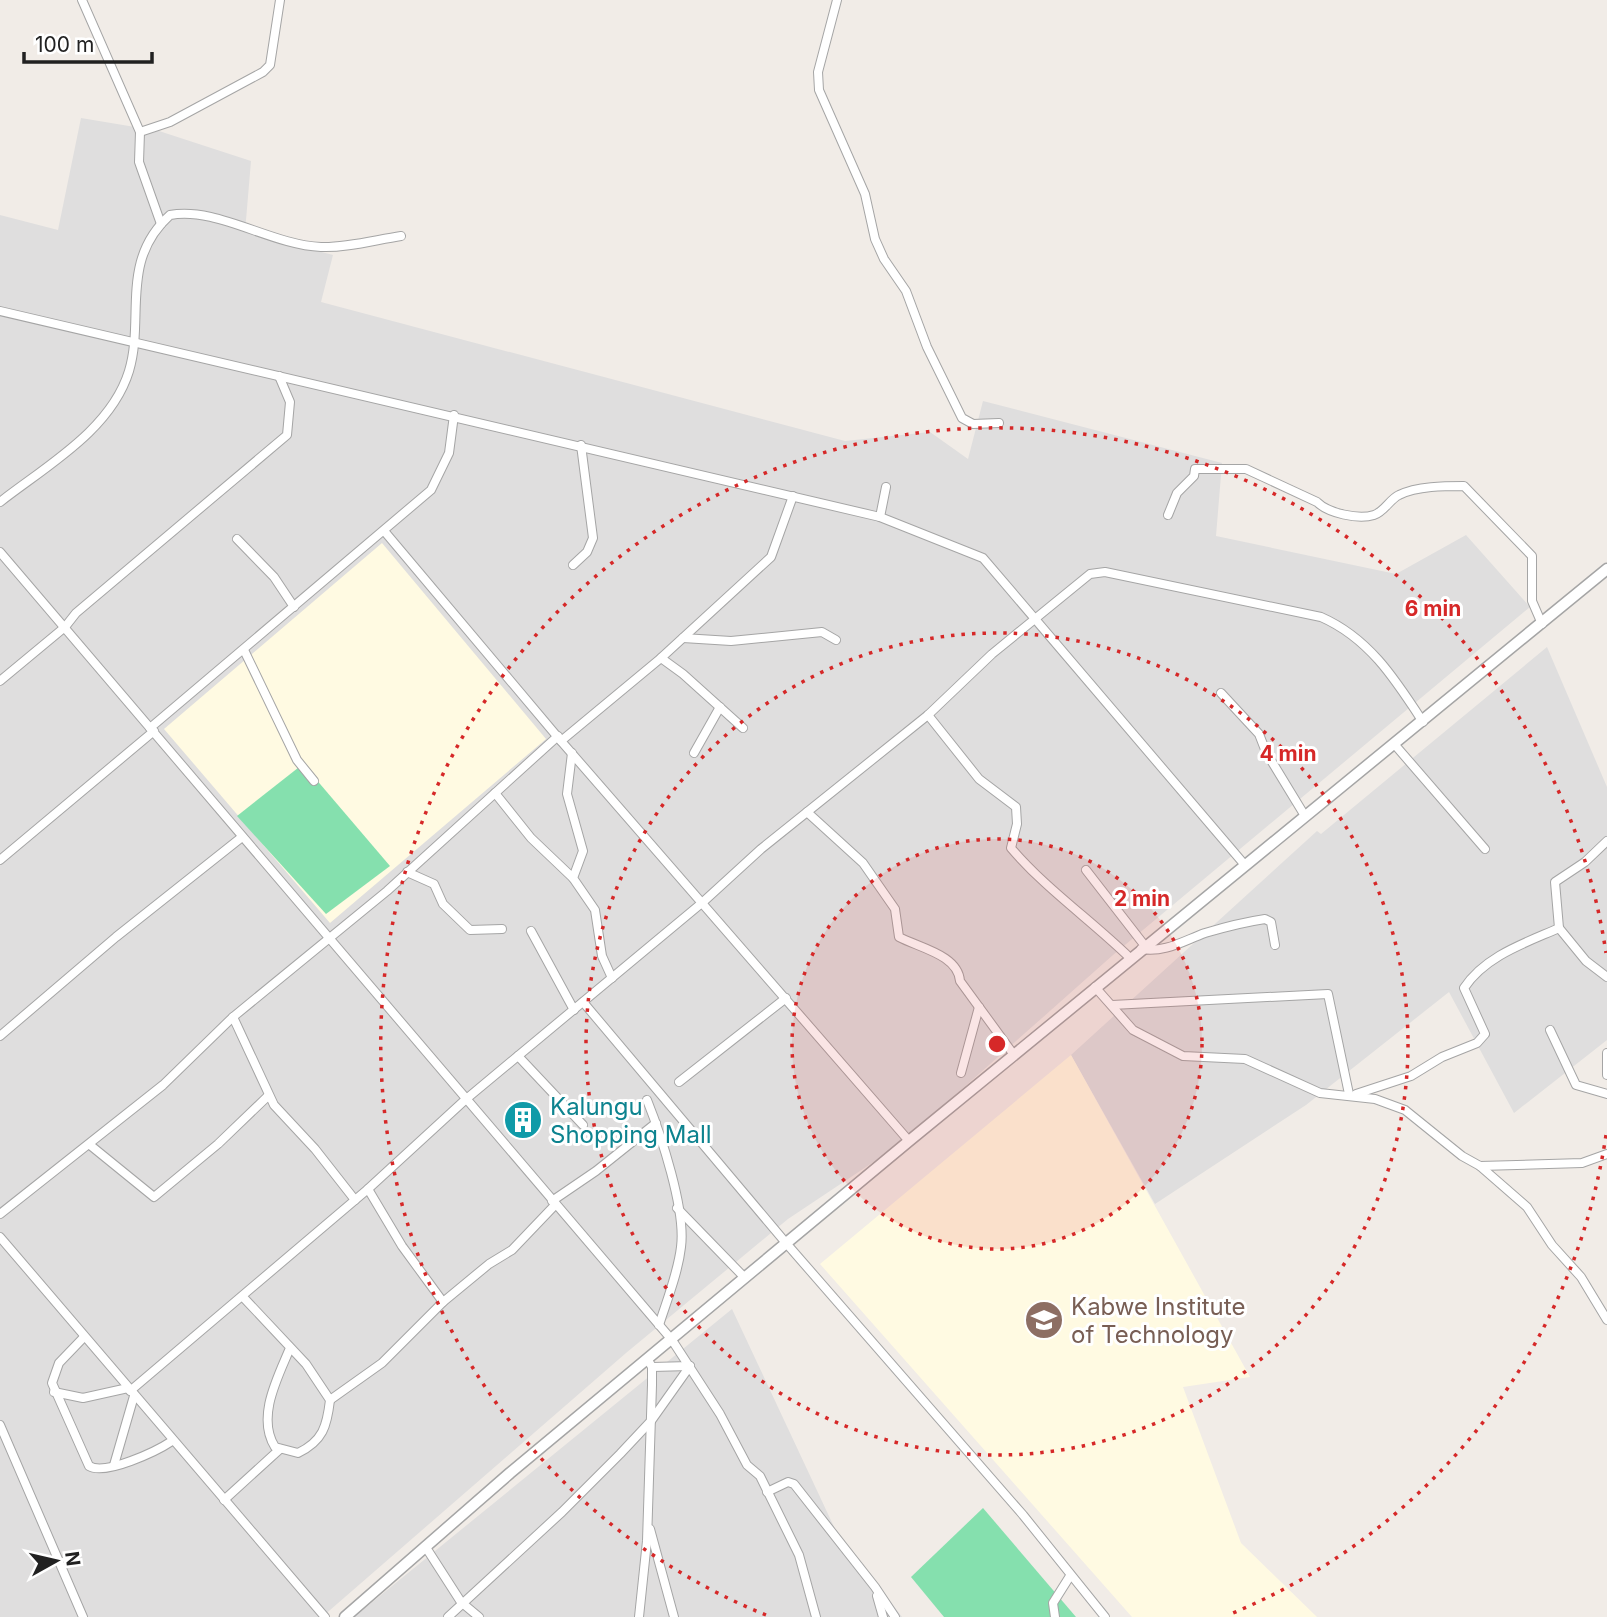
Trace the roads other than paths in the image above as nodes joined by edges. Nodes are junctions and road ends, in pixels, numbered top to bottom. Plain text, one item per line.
1 (82, 0) edge
2 (280, 0) edge
3 (838, 0) edge
4 (140, 132) junction
5 (161, 224) junction
6 (401, 236) dead end
7 (0, 311) edge
8 (133, 342) junction
9 (279, 376) junction
10 (454, 415) junction
11 (999, 423) dead end
12 (581, 445) junction
13 (886, 486) dead end
14 (793, 496) junction
15 (0, 502) edge
16 (1168, 514) dead end
17 (880, 517) junction
18 (385, 532) junction
19 (237, 539) dead end
20 (0, 552) edge
21 (573, 565) dead end
22 (1607, 569) edge
23 (295, 607) junction
24 (1035, 620) junction
25 (1542, 624) junction
26 (65, 627) junction
27 (683, 638) junction
28 (836, 640) dead end
29 (244, 649) junction
30 (661, 658) junction
31 (0, 681) edge
32 (1221, 692) dead end
33 (720, 706) junction
34 (928, 715) junction
35 (1423, 722) junction
36 (743, 728) dead end
37 (152, 729) junction
38 (560, 739) junction
39 (1395, 745) junction
40 (694, 752) dead end
41 (572, 753) junction
42 (314, 781) dead end
43 (495, 793) junction
44 (807, 812) junction
45 (1305, 816) junction
46 (242, 837) junction
47 (1607, 841) edge
48 (1485, 849) dead end
49 (0, 860) edge
50 (1244, 864) junction
51 (1086, 870) dead end
52 (407, 872) junction
53 (573, 878) junction
54 (703, 902) junction
55 (1559, 928) junction
56 (502, 929) dead end
57 (531, 931) dead end
58 (330, 938) junction
59 (1275, 945) dead end
60 (1143, 947) junction
61 (1130, 958) junction
62 (1607, 977) edge
63 (612, 978) junction
64 (1095, 987) junction
65 (786, 998) junction
66 (583, 1002) junction
67 (1112, 1005) junction
68 (979, 1007) junction
69 (574, 1010) junction
70 (233, 1017) junction
71 (1550, 1030) dead end
72 (0, 1036) edge
73 (1607, 1054) edge
74 (1014, 1055) junction
75 (518, 1056) junction
76 (961, 1073) dead end
77 (1607, 1075) edge
78 (679, 1082) dead end
79 (1351, 1094) junction
80 (1607, 1094) edge
81 (268, 1096) junction
82 (465, 1100) junction
83 (647, 1100) dead end
84 (656, 1123) junction
85 (583, 1125) dead end
86 (909, 1141) junction
87 (90, 1145) junction
88 (1607, 1154) edge
89 (1480, 1166) junction
90 (368, 1189) junction
91 (355, 1200) junction
92 (553, 1203) junction
93 (677, 1208) junction
94 (0, 1214) edge
95 (0, 1237) edge
96 (786, 1243) junction
97 (746, 1278) junction
98 (243, 1297) junction
99 (443, 1302) junction
100 (1607, 1320) edge
101 (659, 1325) junction
102 (84, 1337) junction
103 (672, 1340) junction
104 (290, 1348) junction
105 (650, 1363) junction
106 (690, 1366) junction
107 (54, 1392) junction
108 (131, 1392) junction
109 (330, 1400) junction
110 (651, 1421) junction
111 (0, 1426) edge
112 (172, 1441) junction
113 (280, 1449) junction
114 (114, 1465) junction
115 (767, 1492) junction
116 (224, 1500) junction
117 (648, 1520) junction
118 (425, 1546) junction
119 (1070, 1576) junction
120 (875, 1587) junction
121 (461, 1602) junction
122 (83, 1617) edge
123 (325, 1617) edge
124 (345, 1617) edge
125 (447, 1617) edge
126 (479, 1617) edge
127 (639, 1617) edge
128 (674, 1617) edge
129 (816, 1617) edge
130 (883, 1617) edge
131 (895, 1617) edge
132 (1055, 1617) edge
133 (1105, 1617) edge

1 - 4 street
2 - 4 street
3 - 11 street
4 - 5 street
5 - 6 street
5 - 8 street
7 - 8 street
8 - 9 street
8 - 15 street
9 - 10 street
9 - 26 street
10 - 12 street
10 - 18 street
12 - 14 street
12 - 21 street
13 - 17 street
14 - 17 street
14 - 27 street
16 - 25 street
17 - 24 street
18 - 23 street
18 - 38 street
19 - 23 street
20 - 26 street
22 - 25 street
23 - 29 street
24 - 34 street
24 - 35 street
24 - 50 street
25 - 35 street
26 - 31 street
26 - 37 street
27 - 28 street
27 - 30 street
29 - 37 street
29 - 42 street
30 - 33 street
30 - 38 street
32 - 45 street
33 - 36 street
33 - 40 street
34 - 44 street
34 - 61 street
35 - 39 street
37 - 46 street
37 - 49 street
38 - 41 street
38 - 43 street
39 - 45 street
39 - 48 street
41 - 53 street
41 - 54 street
43 - 52 street
43 - 53 street
44 - 54 street
44 - 68 street
45 - 50 street
46 - 58 street
46 - 72 street
47 - 55 street
50 - 60 street
51 - 60 street
52 - 56 street
52 - 58 street
53 - 63 street
54 - 63 street
54 - 65 street
55 - 62 street
55 - 79 street
57 - 69 street
58 - 70 street
58 - 82 street
59 - 60 street
60 - 61 street
61 - 64 street
63 - 66 street
64 - 67 street
64 - 74 street
65 - 78 street
65 - 86 street
66 - 69 street
66 - 96 street
67 - 79 street
67 - 79 street
68 - 74 street
68 - 76 street
69 - 75 street
70 - 81 street
70 - 87 street
71 - 80 street
73 - 77 street
74 - 86 street
75 - 82 street
75 - 85 street
79 - 89 street
81 - 87 street
81 - 91 street
82 - 90 street
82 - 92 street
83 - 84 street
84 - 92 street
84 - 93 street
86 - 96 street
87 - 94 street
88 - 89 street
89 - 100 street
90 - 91 street
90 - 99 street
91 - 98 street
92 - 99 street
92 - 101 street
93 - 97 street
93 - 101 street
95 - 102 street
96 - 97 street
96 - 119 street
97 - 103 street
98 - 104 street
98 - 108 street
99 - 109 street
101 - 103 street
102 - 107 street
102 - 108 street
103 - 105 street
103 - 106 street
104 - 109 street
104 - 113 street
105 - 106 street
105 - 110 street
105 - 118 street
106 - 110 street
106 - 115 street
107 - 108 street
107 - 114 street
108 - 112 street
108 - 114 street
109 - 113 street
110 - 117 street
110 - 121 street
111 - 122 street
112 - 114 street
112 - 116 street
113 - 116 street
115 - 120 street
115 - 129 street
116 - 123 street
117 - 127 street
117 - 128 street
118 - 121 street
118 - 124 street
119 - 132 street
119 - 133 street
120 - 130 street
120 - 131 street
121 - 125 street
121 - 126 street

